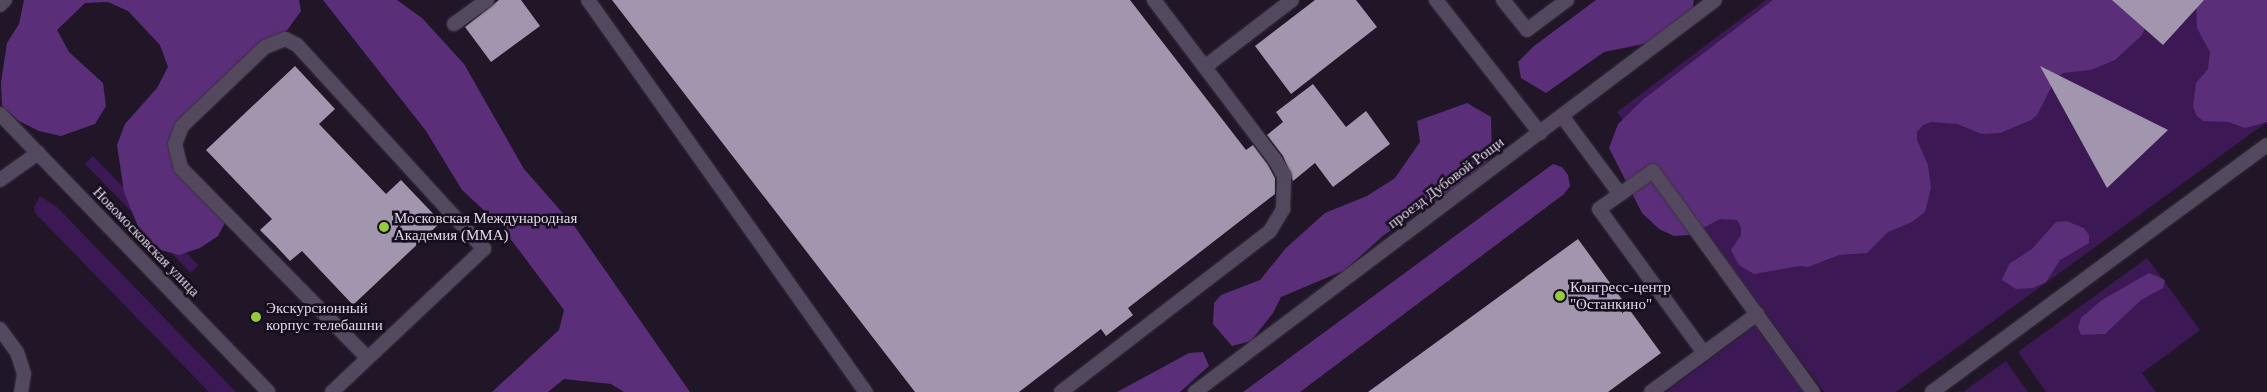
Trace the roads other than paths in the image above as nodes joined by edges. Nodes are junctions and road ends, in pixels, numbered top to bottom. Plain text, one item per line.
1 (5, 0) edge
2 (487, 0) edge
3 (588, 0) edge
4 (1154, 0) edge
5 (1292, 0) edge
6 (1436, 0) edge
7 (1503, 0) edge
8 (1567, 0) edge
9 (1715, 0) edge
10 (0, 5) edge
11 (454, 24) dead end
12 (1206, 66) junction
13 (0, 114) edge
14 (1562, 116) junction
15 (1540, 133) junction
16 (2267, 145) edge
17 (38, 153) junction
18 (0, 180) edge
19 (1620, 194) junction
20 (1757, 314) junction
21 (0, 329) edge
22 (1704, 353) junction
23 (367, 357) junction
24 (21, 392) edge
25 (268, 392) edge
26 (332, 392) edge
27 (866, 392) edge
28 (1061, 392) edge
29 (1195, 392) edge
30 (1651, 392) edge
31 (1813, 392) edge
32 (1932, 392) edge

1 - 10 street
2 - 11 street
3 - 27 street
4 - 12 street
5 - 12 street
6 - 15 street
7 - 8 street
9 - 14 street, проезд Дубовой Рощи
12 - 28 street
13 - 17 street, Новомосковская улица
14 - 15 street, проезд Дубовой Рощи
14 - 19 street
15 - 29 street, проезд Дубовой Рощи
16 - 32 street
17 - 18 street
17 - 25 street, Новомосковская улица
19 - 20 street
19 - 22 street
20 - 22 street
20 - 31 street
21 - 24 street
22 - 30 street
23 - 23 street
23 - 26 street

